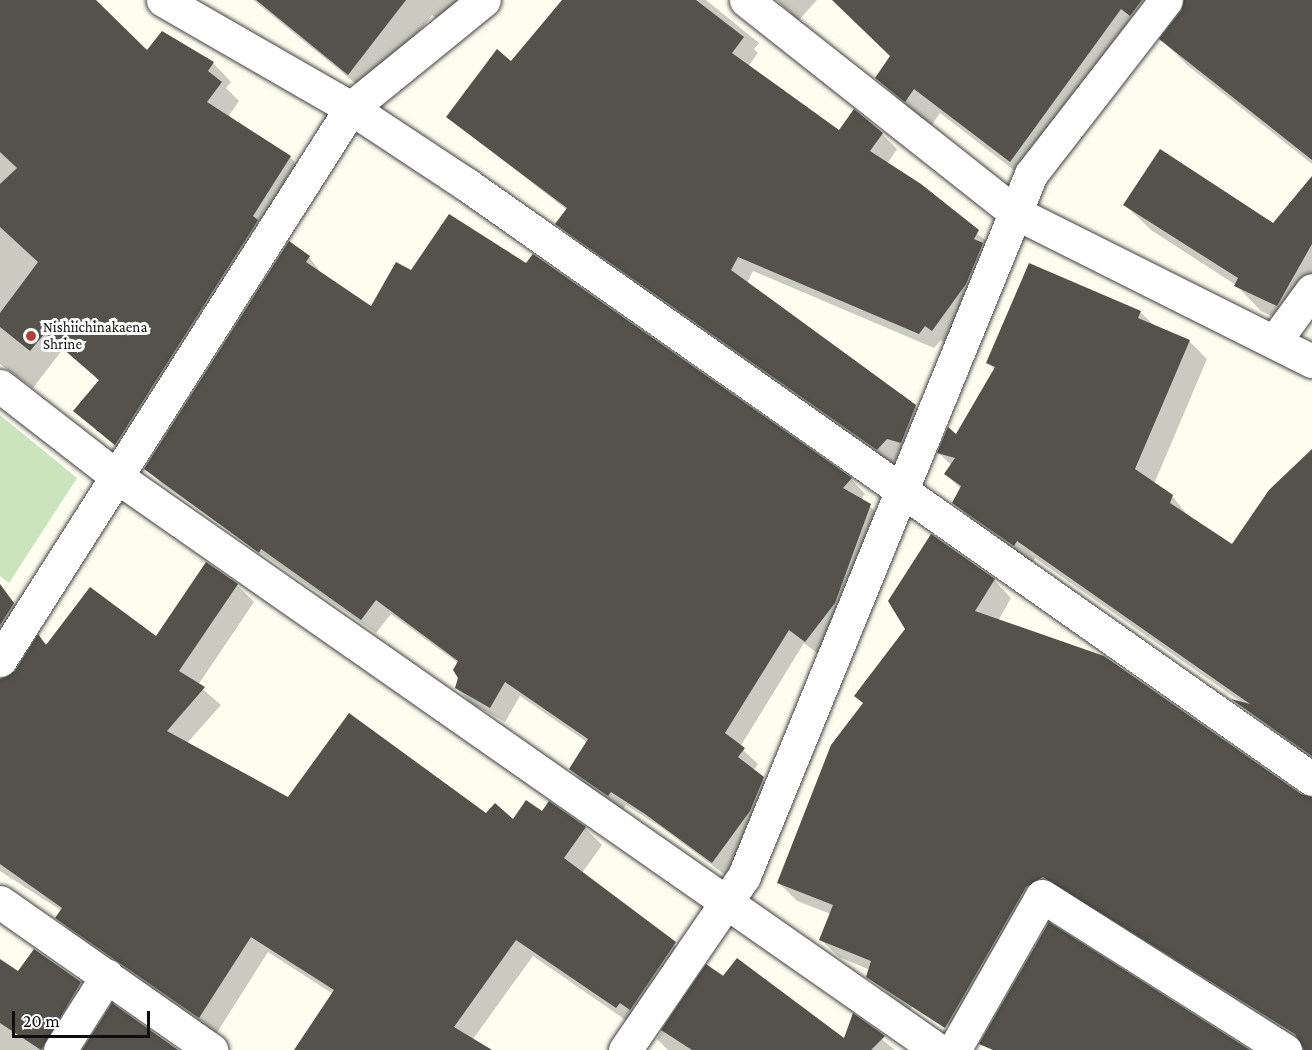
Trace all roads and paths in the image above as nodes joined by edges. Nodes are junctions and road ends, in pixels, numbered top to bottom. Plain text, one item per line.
1 (163, 0) edge
2 (484, 0) edge
3 (746, 0) edge
4 (1166, 0) edge
5 (351, 108) junction
6 (1014, 212) junction
7 (1312, 290) edge
8 (1274, 342) junction
9 (1312, 361) edge
10 (0, 386) edge
11 (116, 476) junction
12 (899, 492) junction
13 (0, 660) edge
14 (1312, 779) edge
15 (0, 902) edge
16 (727, 905) junction
17 (107, 976) junction
18 (60, 1050) edge
19 (211, 1050) edge
20 (625, 1050) edge
21 (938, 1050) edge
22 (954, 1050) edge
23 (1285, 1050) edge

1 - 5 street
2 - 5 street
3 - 6 street
4 - 6 street
5 - 11 street
5 - 12 street
6 - 8 street
6 - 12 street
7 - 8 street
8 - 9 street
10 - 11 street
11 - 13 street
11 - 16 street
12 - 14 street
12 - 16 street
15 - 17 street
16 - 20 street
16 - 21 street
17 - 18 street
17 - 19 street
22 - 23 street

